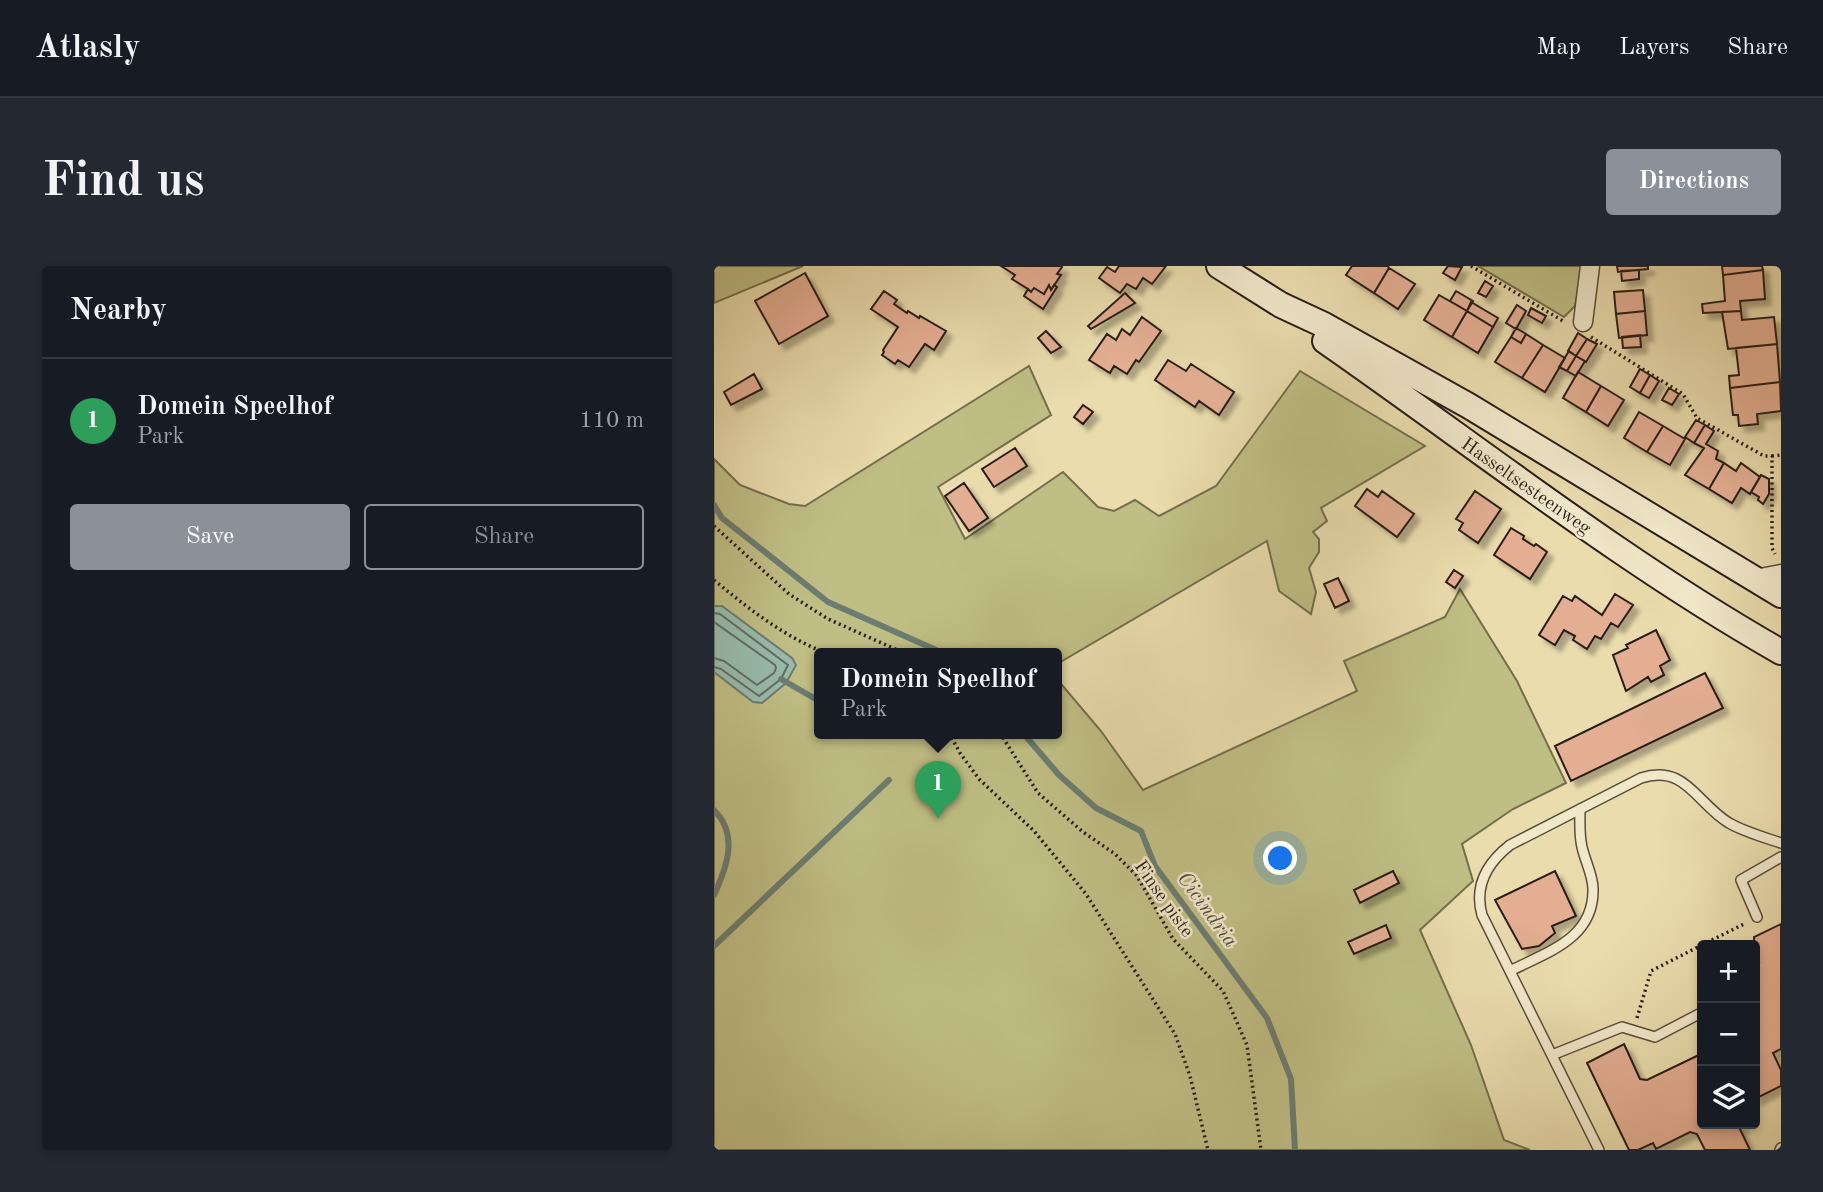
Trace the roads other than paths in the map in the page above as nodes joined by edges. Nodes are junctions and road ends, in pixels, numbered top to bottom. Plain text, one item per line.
1 (1219, 266) edge
2 (1590, 266) edge
3 (1281, 305) junction
4 (1581, 328) road end
5 (1781, 574) edge
6 (1755, 579) junction
7 (1781, 595) edge
8 (1781, 652) edge
9 (1580, 809) junction
10 (1781, 843) edge
11 (1781, 858) edge
12 (1758, 918) road end
13 (1510, 971) junction
14 (1697, 1015) edge
15 (1552, 1055) junction
16 (1598, 1150) edge

1 - 3 main road, Hasseltsesteenweg
2 - 4 street
3 - 6 main road, Hasseltsesteenweg
3 - 8 main road, Hasseltsesteenweg
5 - 6 street
6 - 7 main road, Hasseltsesteenweg
9 - 10 lane
9 - 13 lane
9 - 13 lane
11 - 12 lane
13 - 15 lane
14 - 15 lane
15 - 16 lane

